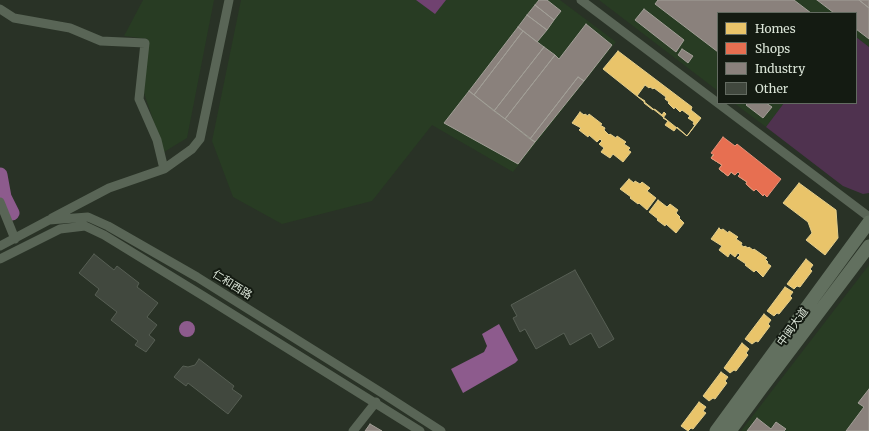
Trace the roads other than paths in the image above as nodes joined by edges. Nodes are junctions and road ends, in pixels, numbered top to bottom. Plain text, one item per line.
1 (229, 0) edge
2 (581, 0) edge
3 (0, 9) edge
4 (717, 102) edge
5 (719, 104) edge
6 (164, 169) junction
7 (0, 202) edge
8 (869, 217) edge
9 (49, 220) junction
10 (869, 222) edge
11 (15, 239) junction
12 (0, 246) edge
13 (869, 246) edge
14 (0, 260) edge
15 (196, 277) junction
16 (191, 288) junction
17 (376, 402) junction
18 (353, 431) edge
19 (420, 431) edge
20 (441, 431) edge
21 (716, 431) edge
22 (730, 431) edge

1 - 6 street
2 - 4 street
3 - 6 street
5 - 8 street
6 - 9 street
7 - 11 street
9 - 11 street, 仁和西路
9 - 15 street, 仁和西路
10 - 21 main road, 中闽大道
11 - 12 street, 仁和西路
13 - 22 main road, 中闽大道
14 - 16 street
15 - 16 street
15 - 20 street, 仁和西路
16 - 17 street
17 - 18 street
17 - 19 street

